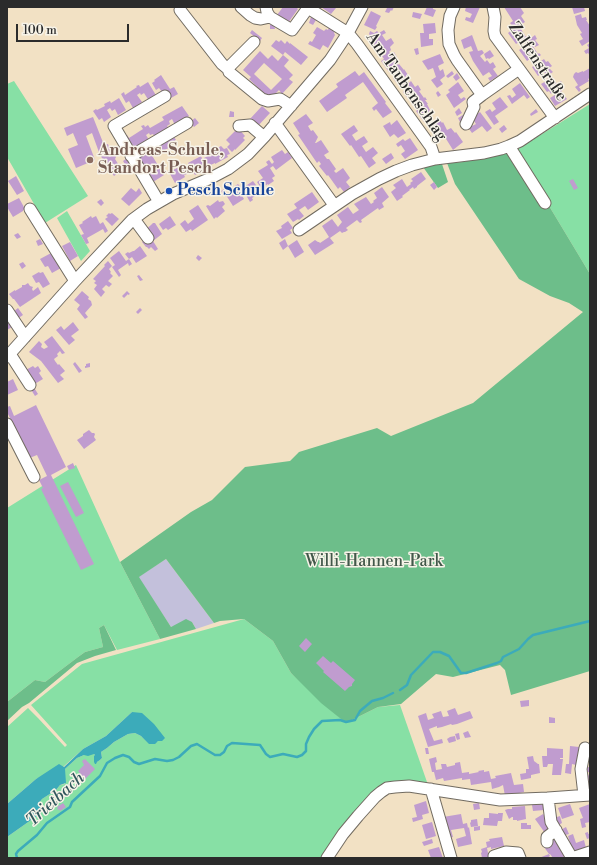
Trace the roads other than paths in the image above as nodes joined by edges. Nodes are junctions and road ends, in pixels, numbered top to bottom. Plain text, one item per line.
1 (242, 7) edge
2 (362, 7) edge
3 (454, 7) edge
4 (493, 7) edge
5 (180, 10) dead end
6 (268, 12) edge
7 (348, 33) junction
8 (254, 42) dead end
9 (228, 69) junction
10 (519, 69) junction
11 (590, 94) edge
12 (165, 96) dead end
13 (478, 98) junction
14 (291, 106) junction
15 (555, 118) junction
16 (275, 123) junction
17 (187, 124) dead end
18 (466, 124) dead end
19 (239, 126) dead end
20 (264, 137) junction
21 (510, 146) junction
22 (127, 155) junction
23 (435, 159) junction
24 (159, 202) junction
25 (545, 203) dead end
26 (334, 205) junction
27 (30, 209) dead end
28 (134, 219) junction
29 (299, 230) dead end
30 (148, 238) dead end
31 (75, 281) junction
32 (7, 310) edge
33 (25, 337) junction
34 (8, 356) edge
35 (30, 385) dead end
36 (7, 424) edge
37 (34, 477) dead end
38 (585, 748) dead end
39 (431, 789) junction
40 (587, 795) edge
41 (548, 798) junction
42 (556, 830) junction
43 (546, 842) dead end
44 (590, 852) edge
45 (519, 855) edge
46 (494, 856) dead end
47 (327, 858) edge
48 (451, 858) edge
49 (572, 858) edge

1 - 6 street
2 - 7 street
3 - 13 street
4 - 10 street, Zalfenstraße
5 - 9 street
6 - 7 street, Am Taubenschlag
7 - 14 street
7 - 23 street, Am Taubenschlag
8 - 9 street
9 - 14 street
10 - 13 street
10 - 15 street, Zalfenstraße
11 - 15 street, Zalfenstraße
12 - 22 street
13 - 18 street
14 - 16 street
15 - 21 street, Am Taubenschlag
16 - 20 street
16 - 26 street
17 - 22 street
19 - 20 street
20 - 24 street
21 - 23 street, Am Taubenschlag
21 - 25 street
22 - 24 street
23 - 26 street, Am Taubenschlag
24 - 28 street
26 - 29 street, Am Taubenschlag
27 - 31 street
28 - 30 street
28 - 31 street
31 - 33 street
32 - 33 street
33 - 34 street
34 - 35 street
36 - 37 street
38 - 40 street
39 - 41 street
39 - 47 street
39 - 48 street
40 - 41 street
41 - 42 street
42 - 43 street
42 - 49 street
44 - 49 street
45 - 46 street

